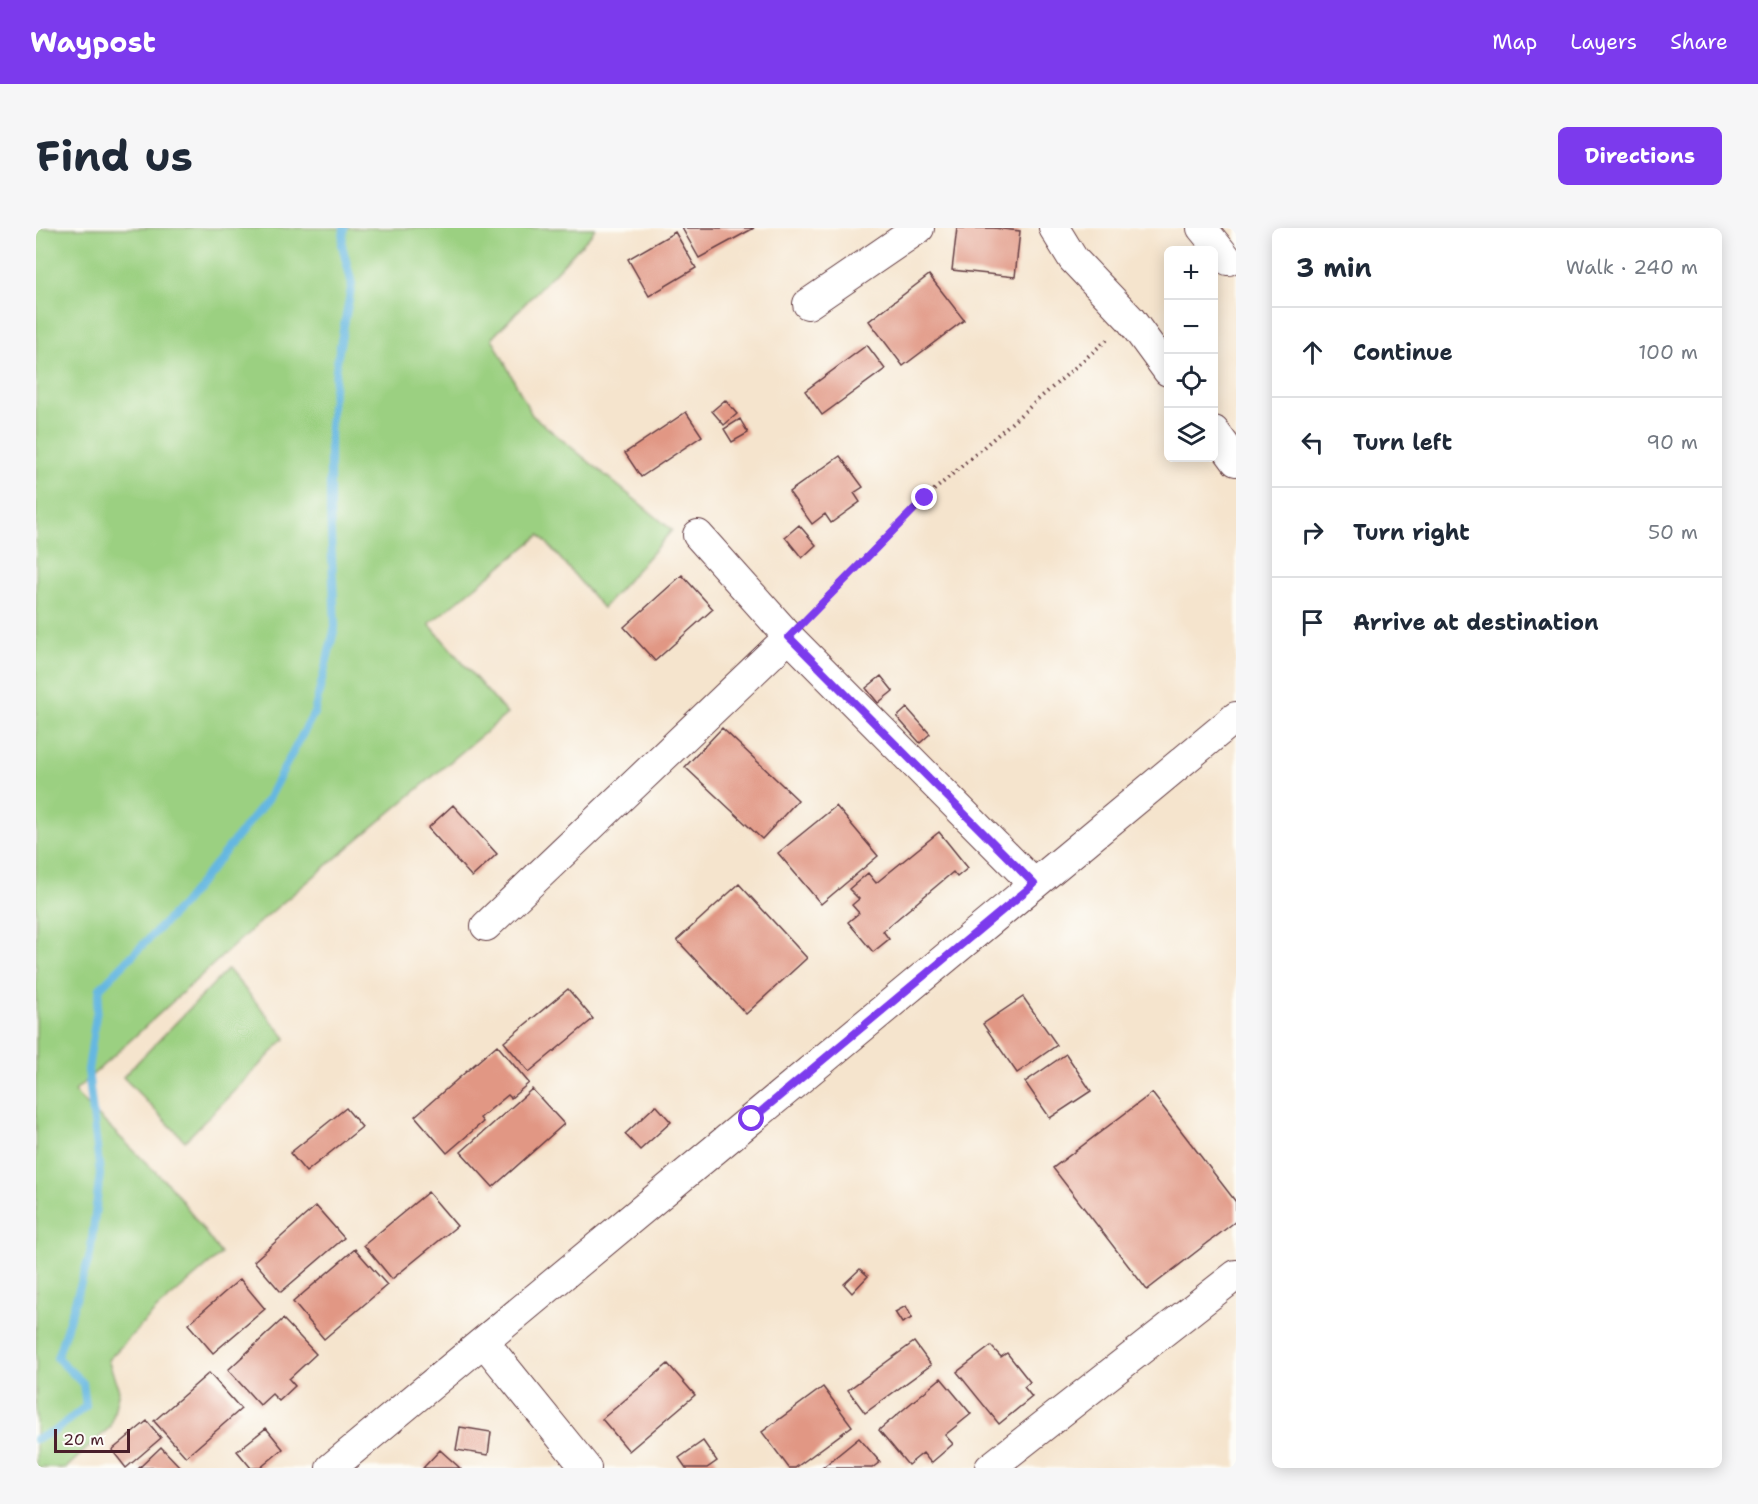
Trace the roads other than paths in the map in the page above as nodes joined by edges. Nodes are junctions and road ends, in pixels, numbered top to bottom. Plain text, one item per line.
1 (919, 228) edge
2 (1054, 228) edge
3 (1202, 228) edge
4 (1228, 260) dead end
5 (808, 304) dead end
6 (1164, 366) edge
7 (1218, 436) edge
8 (1236, 460) edge
9 (698, 535) dead end
10 (789, 637) junction
11 (1236, 717) edge
12 (1034, 884) junction
13 (486, 926) dead end
14 (1236, 1275) edge
15 (484, 1342) junction
16 (331, 1468) edge
17 (586, 1468) edge
18 (990, 1468) edge

1 - 5 street
2 - 6 street
3 - 4 street
7 - 8 street
9 - 10 street
10 - 12 street
10 - 13 street
11 - 12 street
12 - 15 street
14 - 18 street
15 - 16 street
15 - 17 street

